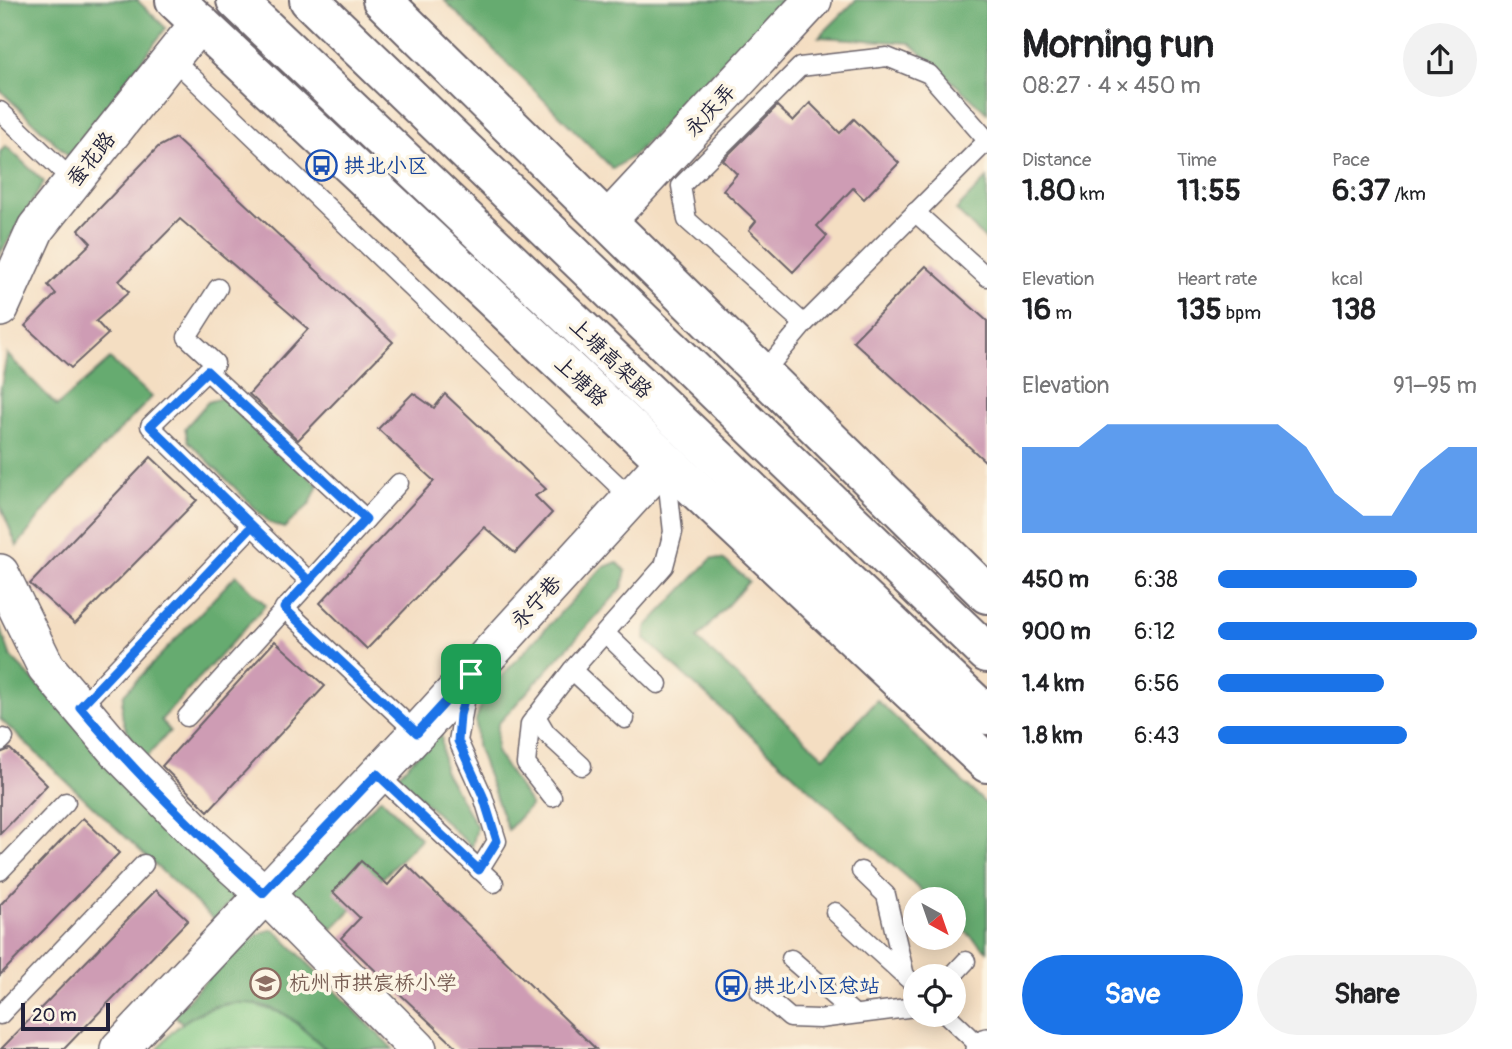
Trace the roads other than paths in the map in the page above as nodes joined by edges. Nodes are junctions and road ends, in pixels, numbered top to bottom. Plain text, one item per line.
1 (236, 0) edge
2 (309, 0) edge
3 (382, 0) edge
4 (813, 0) edge
5 (187, 11) edge
6 (172, 58) junction
7 (0, 111) edge
8 (987, 141) edge
9 (73, 181) junction
10 (915, 212) junction
11 (608, 220) junction
12 (987, 277) edge
13 (218, 288) dead end
14 (4, 291) edge
15 (804, 324) junction
16 (207, 371) junction
17 (763, 373) junction
18 (665, 461) junction
19 (399, 483) dead end
20 (631, 498) junction
21 (366, 519) junction
22 (252, 526) junction
23 (0, 573) edge
24 (309, 581) junction
25 (987, 594) edge
26 (284, 608) junction
27 (606, 634) junction
28 (987, 653) edge
29 (572, 670) junction
30 (471, 674) junction
31 (658, 684) dead end
32 (80, 707) junction
33 (987, 715) edge
34 (536, 716) junction
35 (187, 717) dead end
36 (625, 719) dead end
37 (417, 733) junction
38 (987, 763) edge
39 (582, 766) dead end
40 (377, 774) junction
41 (552, 797) dead end
42 (66, 802) dead end
43 (144, 864) dead end
44 (479, 870) junction
45 (0, 871) edge
46 (861, 871) dead end
47 (494, 883) dead end
48 (263, 893) junction
49 (835, 912) dead end
50 (792, 959) dead end
51 (967, 961) dead end
52 (905, 964) edge
53 (964, 964) edge
54 (903, 975) edge
55 (760, 992) dead end
56 (903, 1008) edge
57 (853, 1013) junction
58 (0, 1015) edge
59 (961, 1027) edge
60 (985, 1048) edge
61 (119, 1049) edge
62 (418, 1049) edge

1 - 33 main road, 上塘高架路
2 - 28 main road
3 - 11 main road
4 - 11 street, 永庆弄
5 - 6 street, 蚕花路
5 - 18 main road, 上塘路
6 - 9 street, 蚕花路
6 - 20 lane
7 - 9 lane
8 - 10 lane
8 - 15 lane
9 - 14 street, 蚕花路
10 - 12 lane
10 - 15 lane
11 - 17 main road
13 - 16 lane
15 - 17 lane
16 - 21 lane
16 - 22 lane
17 - 25 main road
18 - 20 street, 永宁巷
18 - 27 lane
18 - 38 main road, 上塘路
19 - 21 lane
20 - 30 street, 永宁巷
21 - 24 lane
22 - 24 lane
22 - 32 lane
23 - 32 street
24 - 26 lane
26 - 35 lane
26 - 37 lane
27 - 29 lane
27 - 31 lane
29 - 34 lane
29 - 36 lane
30 - 37 street, 永宁巷
30 - 44 lane
32 - 48 street
34 - 39 lane
34 - 41 lane
37 - 40 street, 永宁巷
40 - 44 lane
40 - 48 street, 永宁巷
42 - 45 lane
43 - 58 lane
44 - 47 lane
46 - 52 lane
48 - 61 street, 永宁巷
48 - 62 street
49 - 54 lane
50 - 57 lane
51 - 53 lane
55 - 57 lane
56 - 57 lane
59 - 60 lane

